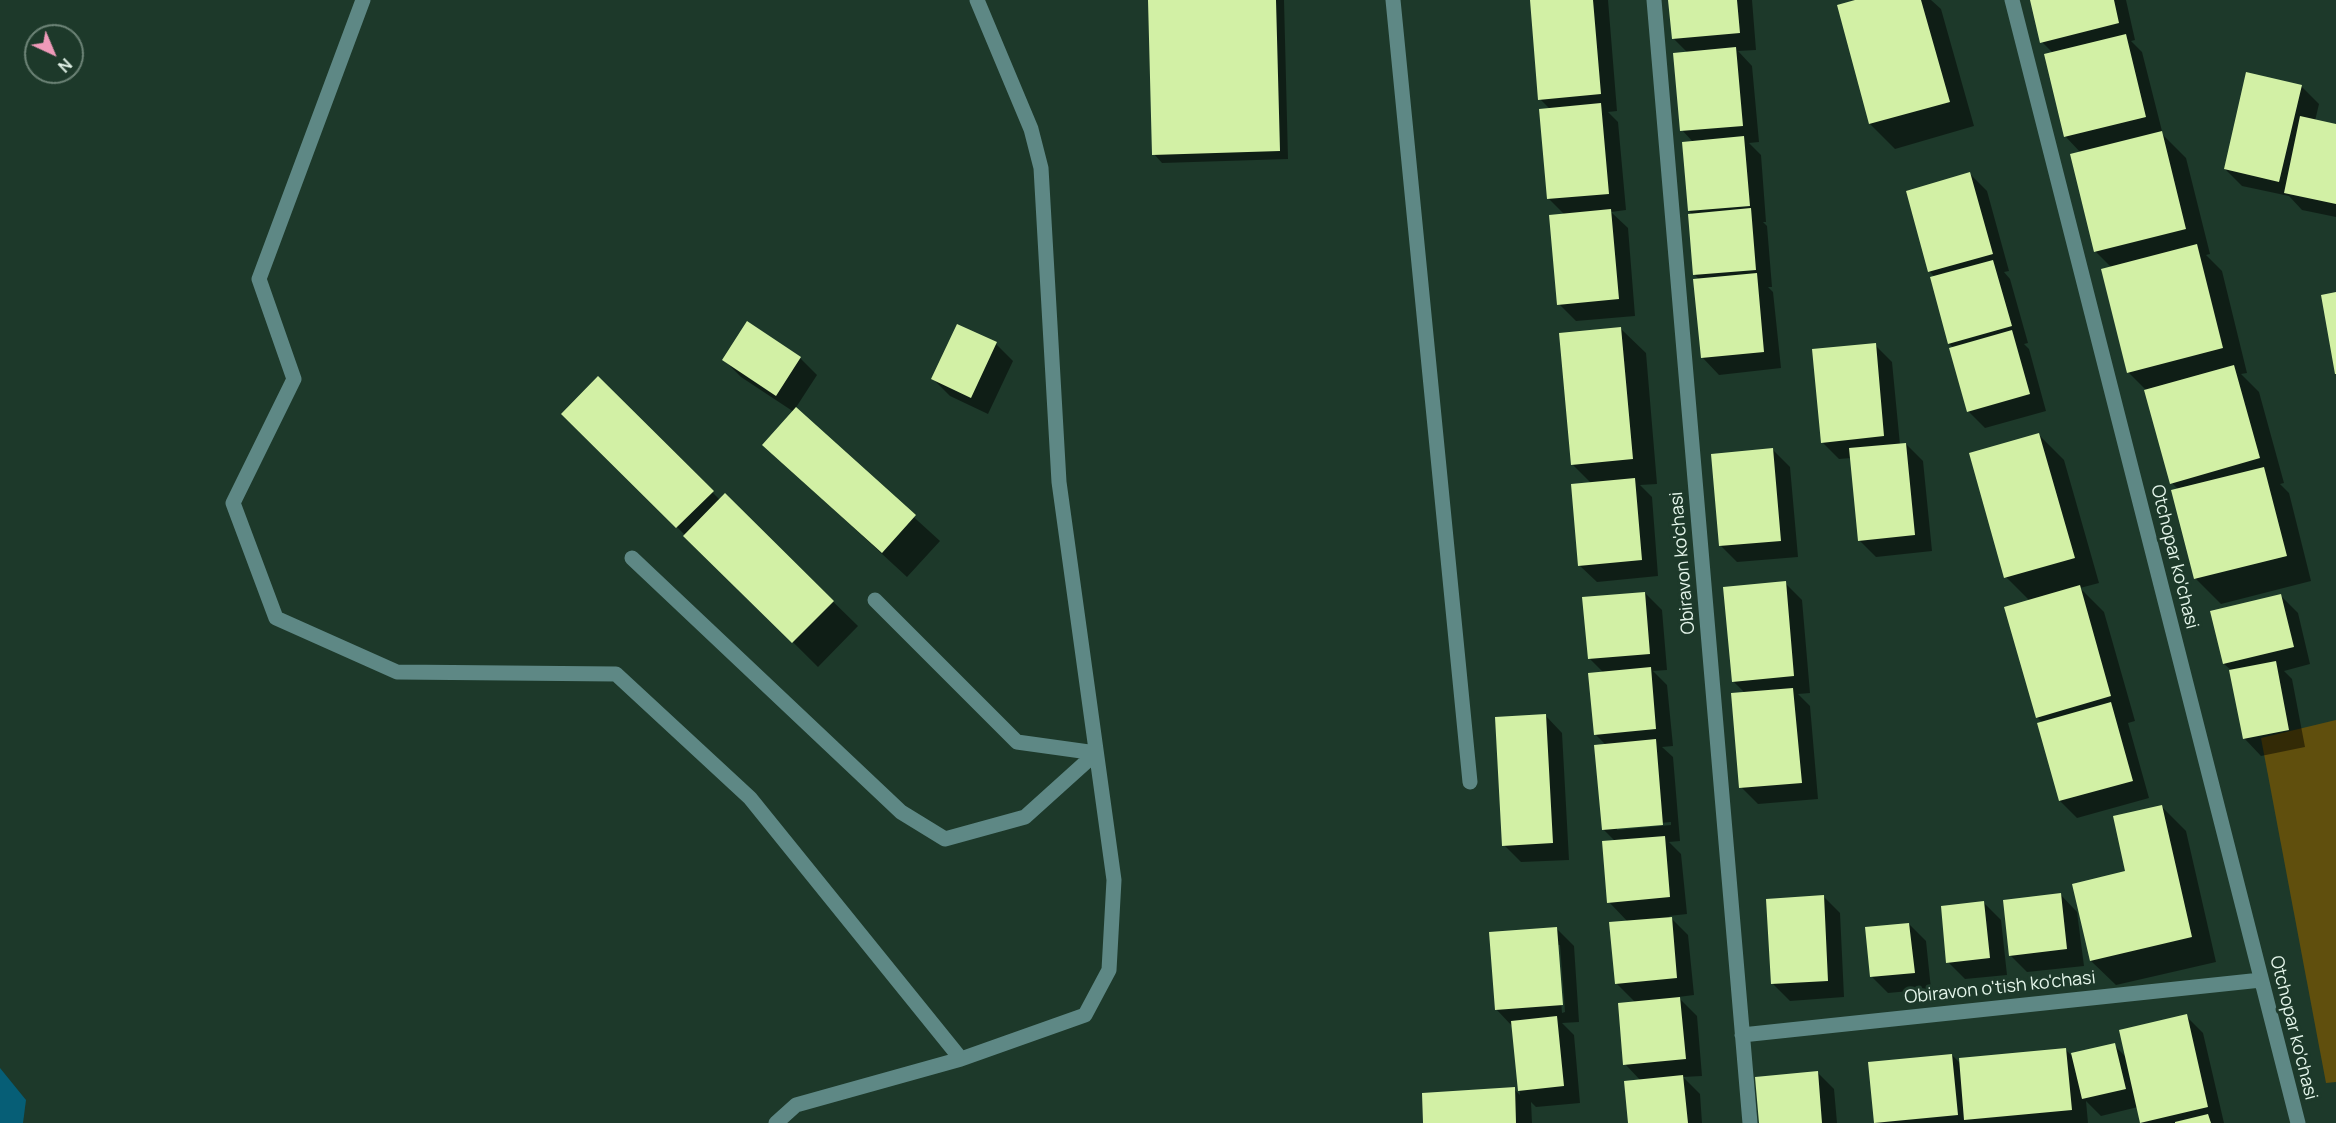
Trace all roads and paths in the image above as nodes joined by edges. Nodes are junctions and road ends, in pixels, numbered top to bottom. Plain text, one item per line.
1 (363, 0) edge
2 (977, 0) edge
3 (1393, 0) edge
4 (1654, 0) edge
5 (2012, 0) edge
6 (632, 558) dead end
7 (875, 600) dead end
8 (1096, 753) junction
9 (1470, 782) dead end
10 (2261, 980) junction
11 (1742, 1035) junction
12 (961, 1059) junction
13 (776, 1123) edge
14 (1750, 1123) edge
15 (2298, 1123) edge

1 - 12 street
2 - 8 street
3 - 9 street
4 - 11 street, Obiravon ko'chasi
5 - 10 street, Otchopar ko'chasi
6 - 8 street
7 - 8 street
8 - 12 street
10 - 11 street, Obiravon o'tish ko'chasi
10 - 15 street, Otchopar ko'chasi
11 - 14 street, Obiravon ko'chasi
12 - 13 street

